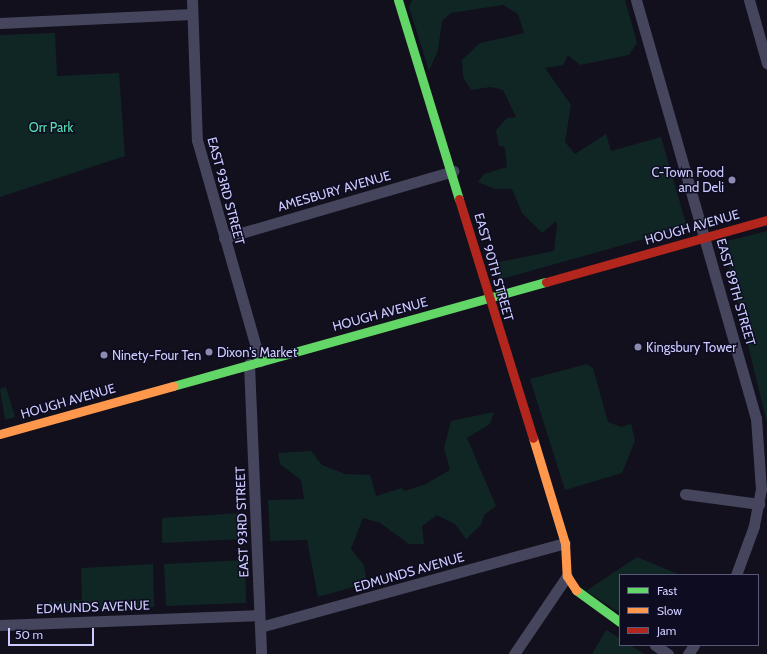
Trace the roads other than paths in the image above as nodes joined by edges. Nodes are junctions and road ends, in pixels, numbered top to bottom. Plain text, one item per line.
1 (192, 0) edge
2 (398, 0) edge
3 (636, 0) edge
4 (749, 0) edge
5 (192, 14) junction
6 (0, 23) edge
7 (767, 63) edge
8 (452, 171) junction
9 (767, 220) edge
10 (706, 236) junction
11 (224, 238) junction
12 (489, 297) junction
13 (255, 363) junction
14 (0, 434) edge
15 (685, 494) dead end
16 (759, 504) junction
17 (565, 543) junction
18 (736, 574) edge
19 (567, 576) junction
20 (259, 615) junction
21 (619, 621) edge
22 (0, 625) edge
23 (260, 627) junction
24 (656, 646) edge
25 (261, 654) edge
26 (514, 654) edge
27 (668, 654) edge

1 - 5 street, EAST 93RD STREET
2 - 8 street, EAST 90TH STREET
3 - 10 street, EAST 89TH STREET
4 - 7 street
5 - 6 street
5 - 11 street, EAST 93RD STREET
8 - 11 street, AMESBURY AVENUE
8 - 12 street, EAST 90TH STREET
9 - 10 street, HOUGH AVENUE
10 - 12 street, HOUGH AVENUE
10 - 16 street, EAST 89TH STREET
11 - 13 street, EAST 93RD STREET
12 - 13 street, HOUGH AVENUE
12 - 17 street, EAST 90TH STREET
13 - 14 street, HOUGH AVENUE
13 - 20 street, EAST 93RD STREET
15 - 16 street
16 - 18 street, EAST 89TH STREET
17 - 19 street, EAST 90TH STREET
17 - 23 street, EDMUNDS AVENUE
19 - 21 street
19 - 26 street
20 - 22 street, EDMUNDS AVENUE
20 - 23 street, EAST 93RD STREET
23 - 25 street, EAST 93RD STREET
24 - 27 street

